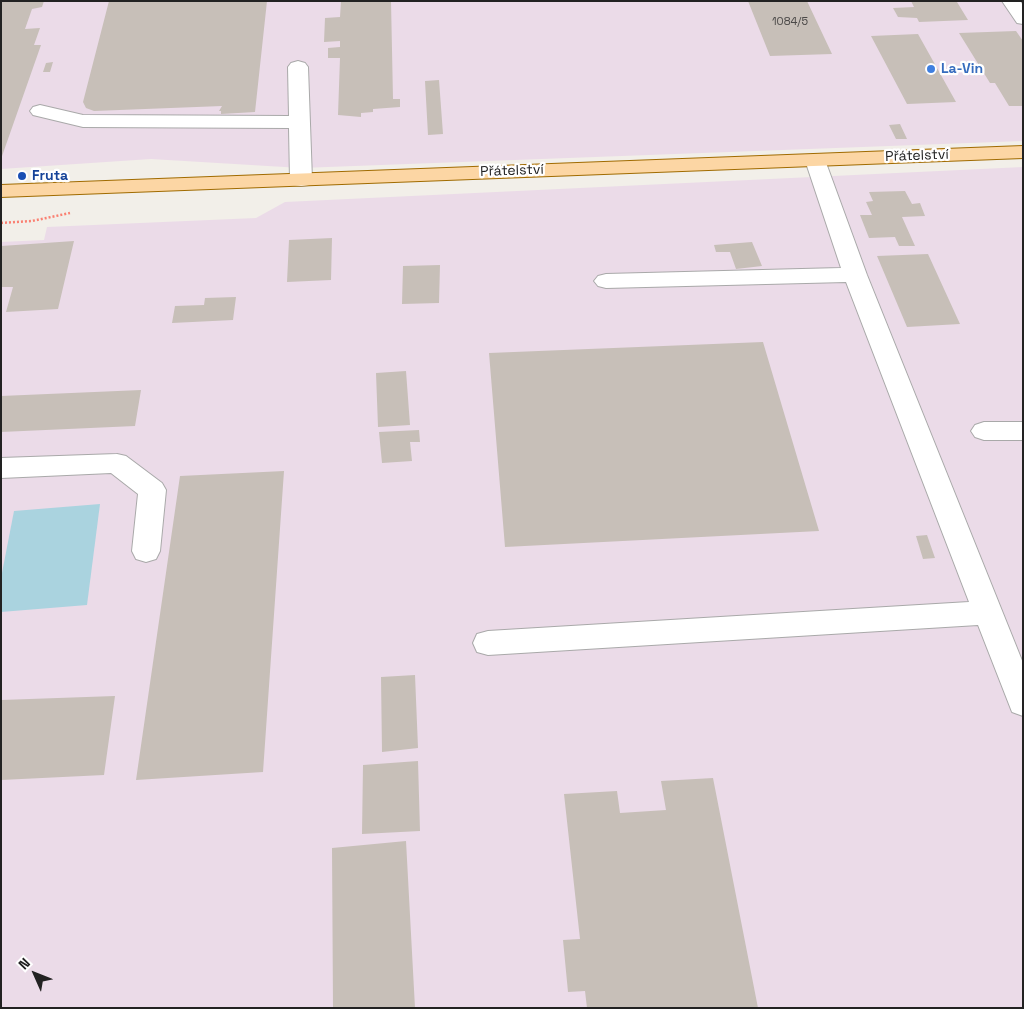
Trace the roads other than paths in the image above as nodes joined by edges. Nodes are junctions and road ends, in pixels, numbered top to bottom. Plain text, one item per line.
1 (1011, 1) edge
2 (1023, 19) edge
3 (298, 67) dead end
4 (40, 111) dead end
5 (300, 122) junction
6 (1023, 152) edge
7 (815, 160) junction
8 (301, 180) junction
9 (1, 191) edge
10 (855, 275) junction
11 (606, 280) dead end
12 (984, 431) dead end
13 (1023, 431) edge
14 (1, 468) edge
15 (146, 551) dead end
16 (988, 613) junction
17 (488, 643) dead end
18 (1023, 703) edge

1 - 2 street
3 - 5 street
4 - 5 street
5 - 8 street
6 - 7 main road, Přátelství
7 - 8 main road, Přátelství
7 - 10 street
8 - 9 main road, Přátelství
10 - 11 street
10 - 16 street
12 - 13 street
14 - 15 street
16 - 17 street
16 - 18 street

